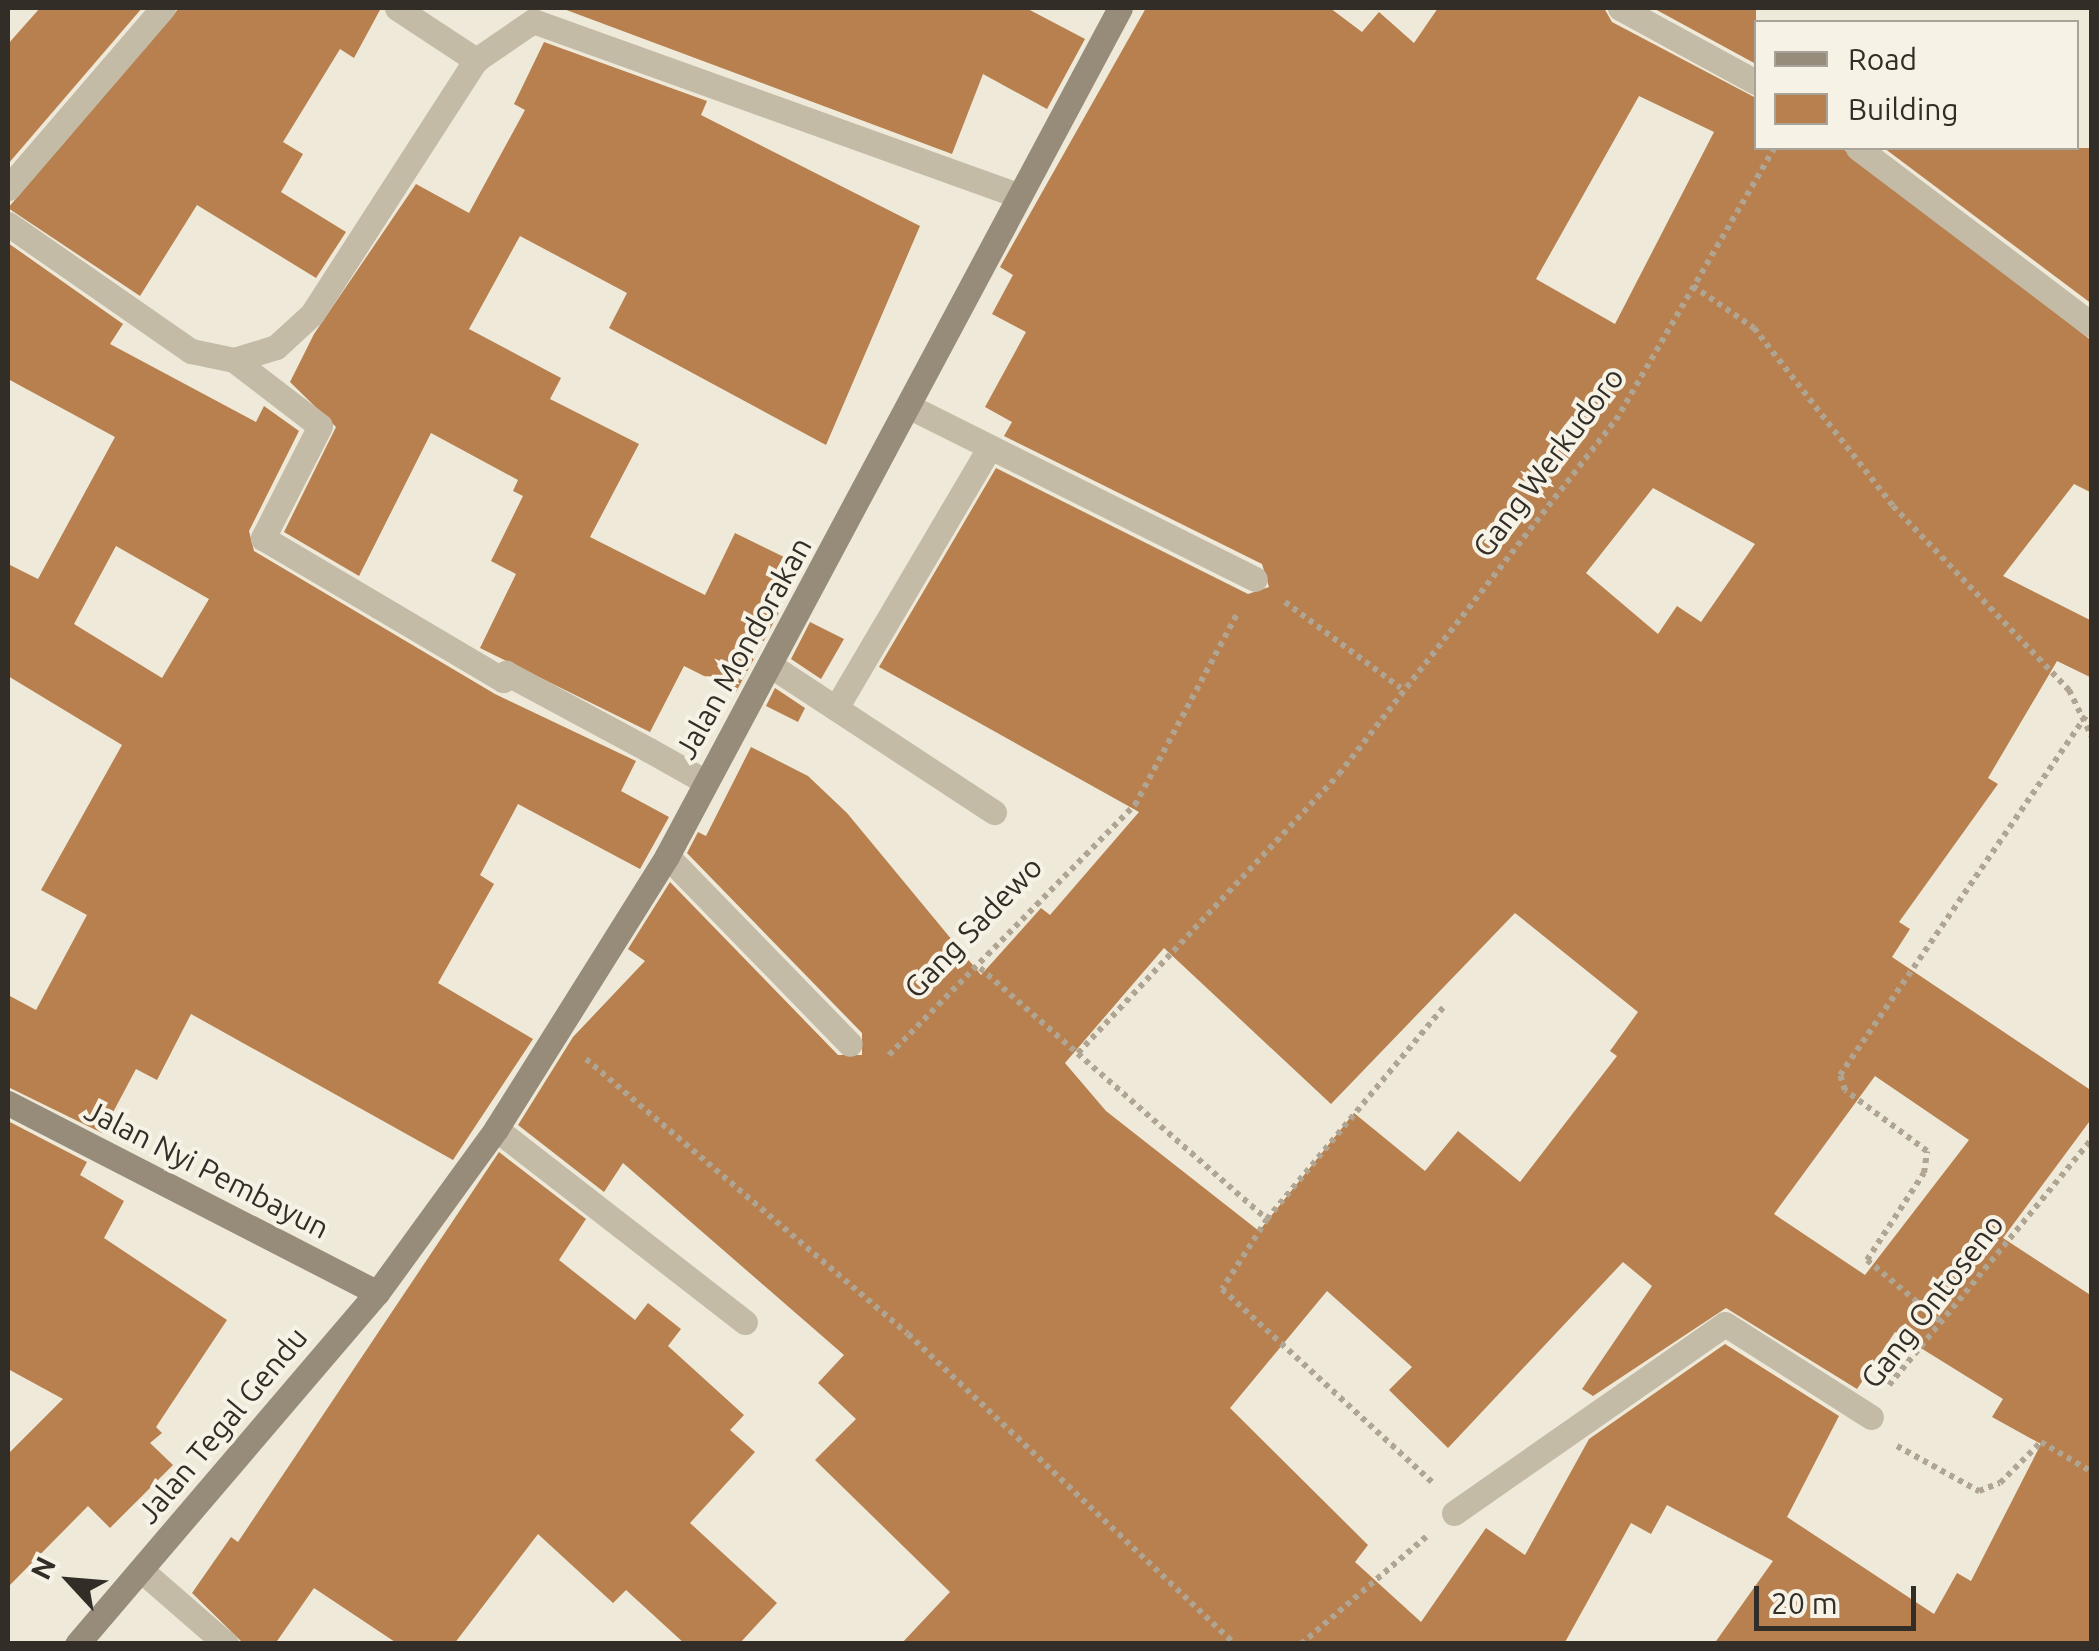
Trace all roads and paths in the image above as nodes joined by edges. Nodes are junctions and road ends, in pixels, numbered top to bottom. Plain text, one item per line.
1 (163, 8) edge
2 (397, 8) edge
3 (1120, 8) edge
4 (1620, 8) edge
5 (476, 60) junction
6 (1754, 81) edge
7 (1773, 150) edge
8 (1861, 150) edge
9 (8, 188) edge
10 (1020, 196) junction
11 (8, 224) edge
12 (1694, 286) junction
13 (2092, 325) edge
14 (234, 360) junction
15 (912, 408) junction
16 (989, 448) junction
17 (1255, 579) junction
18 (770, 666) junction
19 (1400, 688) junction
20 (836, 708) junction
21 (2086, 714) junction
22 (2092, 737) edge
23 (706, 782) junction
24 (994, 812) dead end
25 (666, 856) junction
26 (980, 968) junction
27 (1446, 1005) dead end
28 (553, 1033) junction
29 (850, 1044) joint
30 (1078, 1054) junction
31 (8, 1103) edge
32 (496, 1129) junction
33 (2092, 1139) edge
34 (1267, 1219) junction
35 (377, 1293) junction
36 (1940, 1321) junction
37 (745, 1322) dead end
38 (1871, 1417) junction
39 (2092, 1472) edge
40 (1454, 1513) junction
41 (140, 1570) junction
42 (77, 1644) edge
43 (226, 1644) edge
44 (1235, 1644) edge
45 (1301, 1644) edge

1 - 9 street
2 - 5 street
3 - 10 street, Jalan Mondorakan
4 - 6 street
5 - 10 street
5 - 14 street
7 - 12 path, Gang Werkudoro
8 - 13 street
10 - 15 street, Jalan Mondorakan
11 - 14 street
12 - 19 path, Gang Werkudoro
12 - 21 path
14 - 23 street
15 - 16 street
15 - 18 street, Jalan Mondorakan
16 - 17 street
16 - 20 street
17 - 19 path
17 - 26 path, Gang Sadewo
18 - 20 street
18 - 23 street, Jalan Mondorakan
19 - 30 path, Gang Werkudoro
20 - 24 street
21 - 22 path
21 - 36 path
23 - 25 street, Jalan Mondorakan
25 - 28 street, Jalan Mondorakan
25 - 29 street
26 - 29 path, Gang Sadewo
26 - 30 path
27 - 34 path
28 - 32 street, Jalan Mondorakan
28 - 44 path
30 - 34 path
31 - 35 street, Jalan Nyi Pembayun
32 - 35 street, Jalan Mondorakan
32 - 37 street
33 - 36 path, Gang Ontoseno
34 - 40 path
35 - 41 street, Jalan Tegal Gendu
36 - 38 path, Gang Ontoseno
38 - 39 path, Gang Ontoseno
38 - 40 street
40 - 45 path
41 - 42 street, Jalan Tegal Gendu
41 - 43 street

